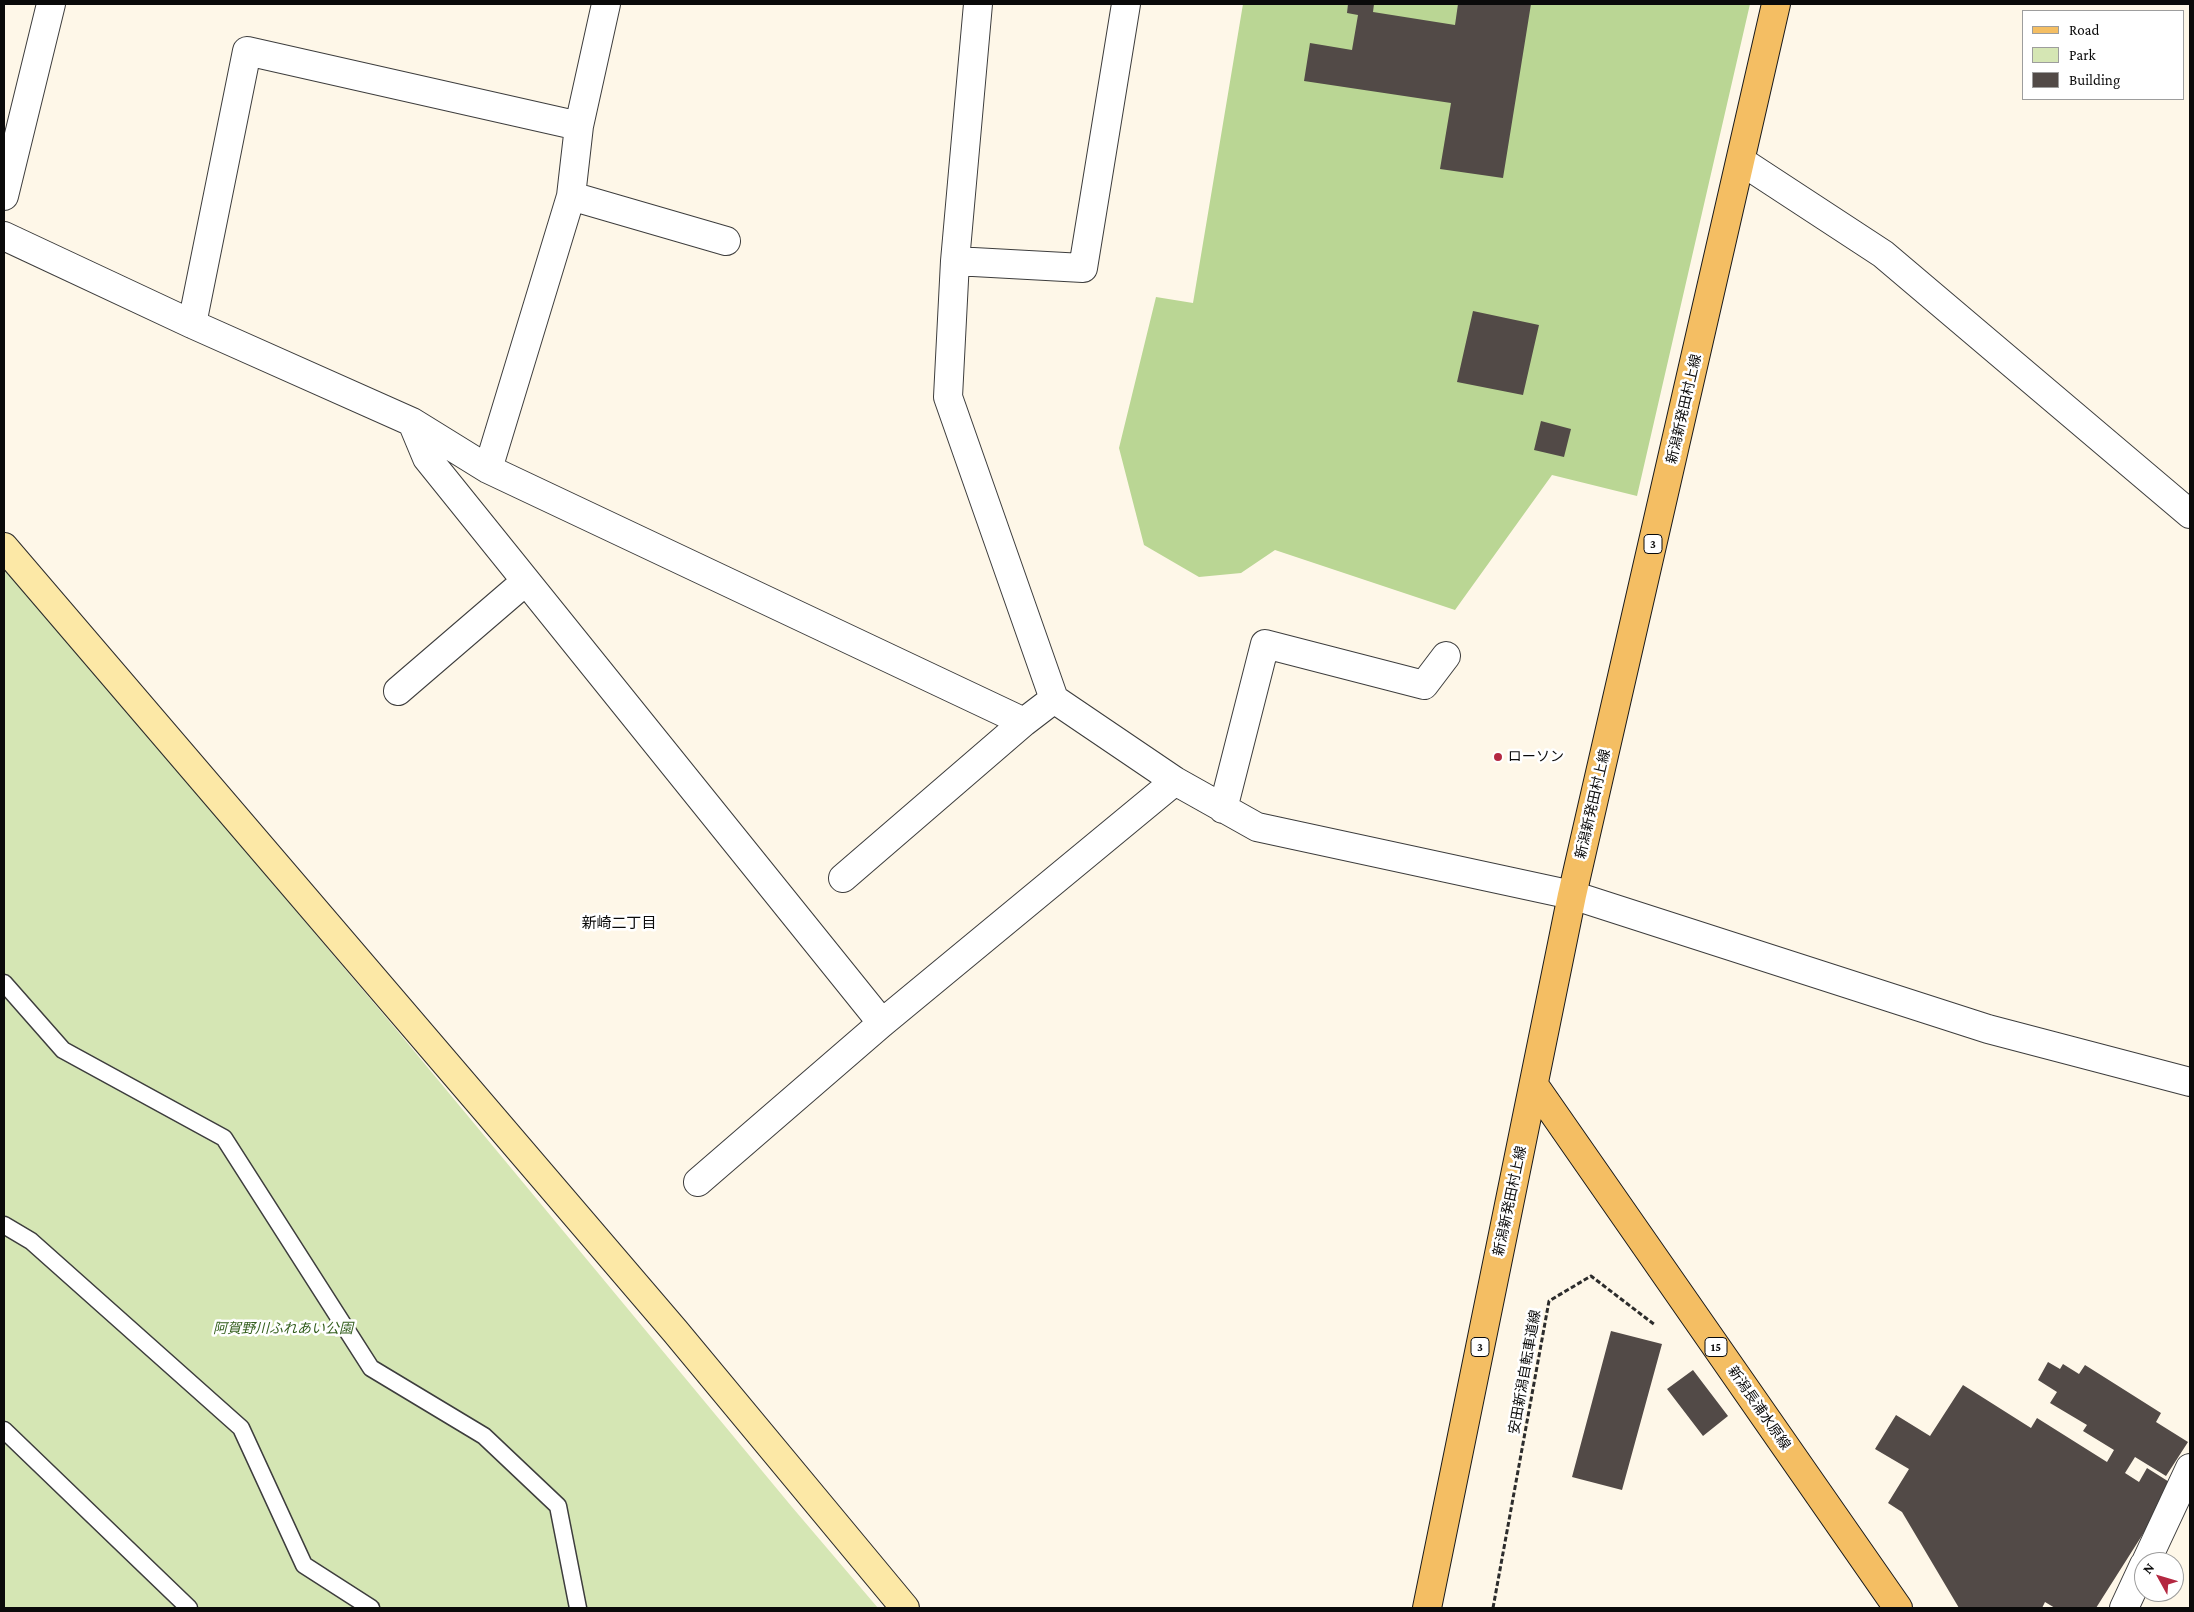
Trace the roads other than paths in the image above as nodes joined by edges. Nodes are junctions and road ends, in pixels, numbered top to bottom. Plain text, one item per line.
1 (51, 4) edge
2 (606, 4) edge
3 (978, 4) edge
4 (1126, 4) edge
5 (1776, 4) edge
6 (579, 126) junction
7 (1741, 161) junction
8 (4, 196) edge
9 (571, 196) junction
10 (4, 236) edge
11 (726, 240) dead end
12 (955, 261) junction
13 (192, 324) junction
14 (412, 422) junction
15 (488, 469) junction
16 (2190, 514) edge
17 (4, 546) edge
18 (526, 581) junction
19 (1446, 656) dead end
20 (398, 691) dead end
21 (1054, 699) junction
22 (1024, 722) junction
23 (1175, 781) junction
24 (1222, 809) junction
25 (843, 878) dead end
26 (1572, 895) junction
27 (4, 983) edge
28 (882, 1023) junction
29 (2190, 1082) edge
30 (1534, 1085) junction
31 (698, 1182) dead end
32 (4, 1225) edge
33 (4, 1430) edge
34 (2190, 1468) edge
35 (2151, 1552) edge
36 (2134, 1587) edge
37 (189, 1608) edge
38 (370, 1608) edge
39 (578, 1608) edge
40 (905, 1608) edge
41 (1427, 1608) edge
42 (1898, 1608) edge
43 (2124, 1608) edge

1 - 8 street
2 - 6 street
3 - 12 street
4 - 12 street
5 - 7 main road, 新潟新発田村上線 / 3
6 - 9 street
6 - 13 street
7 - 16 street
7 - 26 main road, 新潟新発田村上線 / 3
9 - 11 street
9 - 15 street
10 - 13 street
12 - 21 street
13 - 14 street
14 - 15 street
14 - 18 street
15 - 22 street
17 - 40 street
18 - 20 street
18 - 28 street
19 - 24 street
21 - 22 street
21 - 23 street
22 - 25 street
23 - 24 street
23 - 28 street
24 - 26 street
26 - 29 street
26 - 30 main road, 新潟新発田村上線 / 3
27 - 39 lane
28 - 31 street
30 - 41 main road, 新潟新発田村上線 / 3
30 - 42 main road, 新潟長浦水原線 / 15
32 - 38 lane
33 - 37 lane
34 - 35 street
36 - 43 street

